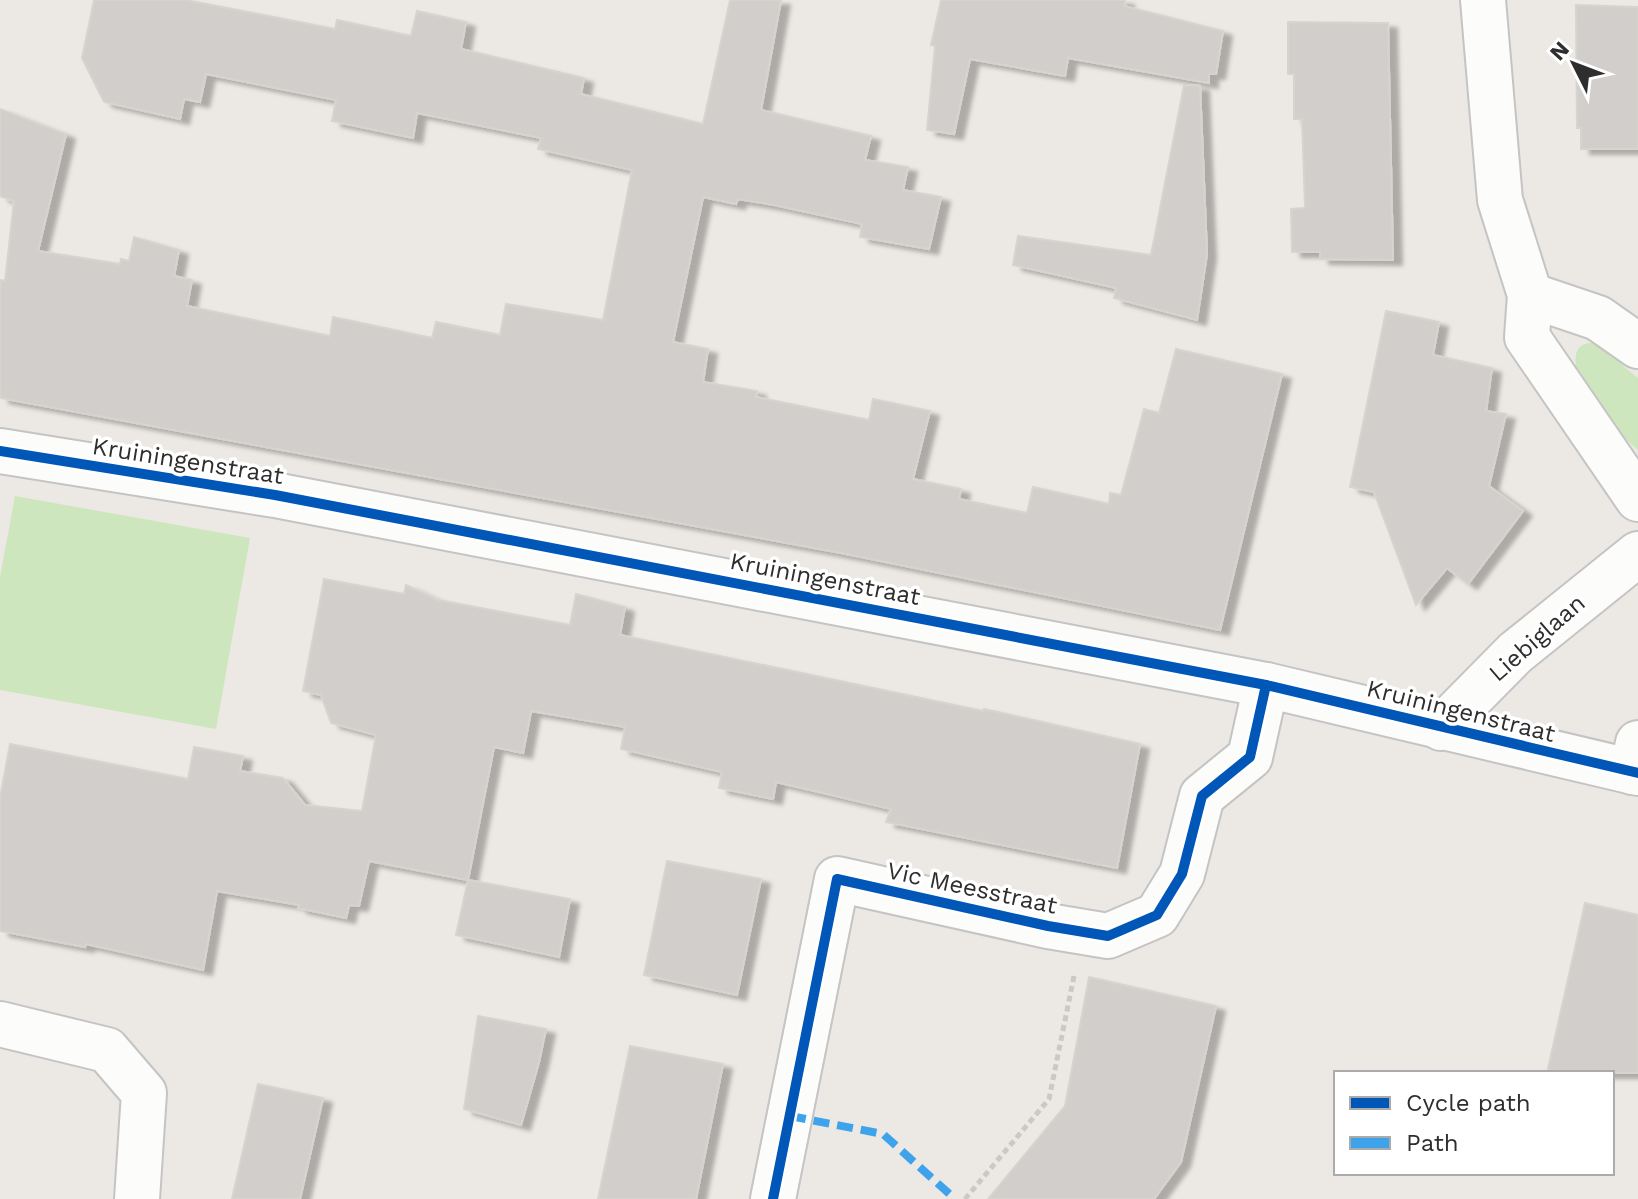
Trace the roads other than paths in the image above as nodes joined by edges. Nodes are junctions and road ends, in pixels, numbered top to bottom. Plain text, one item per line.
1 (1483, 0) edge
2 (1530, 295) junction
3 (1638, 346) edge
4 (0, 451) edge
5 (1638, 499) edge
6 (1638, 554) edge
7 (1266, 685) junction
8 (1441, 728) junction
9 (1636, 763) edge
10 (0, 1024) edge
11 (137, 1199) edge
12 (773, 1199) edge

1 - 2 street
2 - 3 street
2 - 5 street
4 - 7 street, Kruiningenstraat
6 - 8 street, Liebiglaan
7 - 8 street, Kruiningenstraat
7 - 12 street, Vic Meesstraat
8 - 9 street, Kruiningenstraat
10 - 11 street

